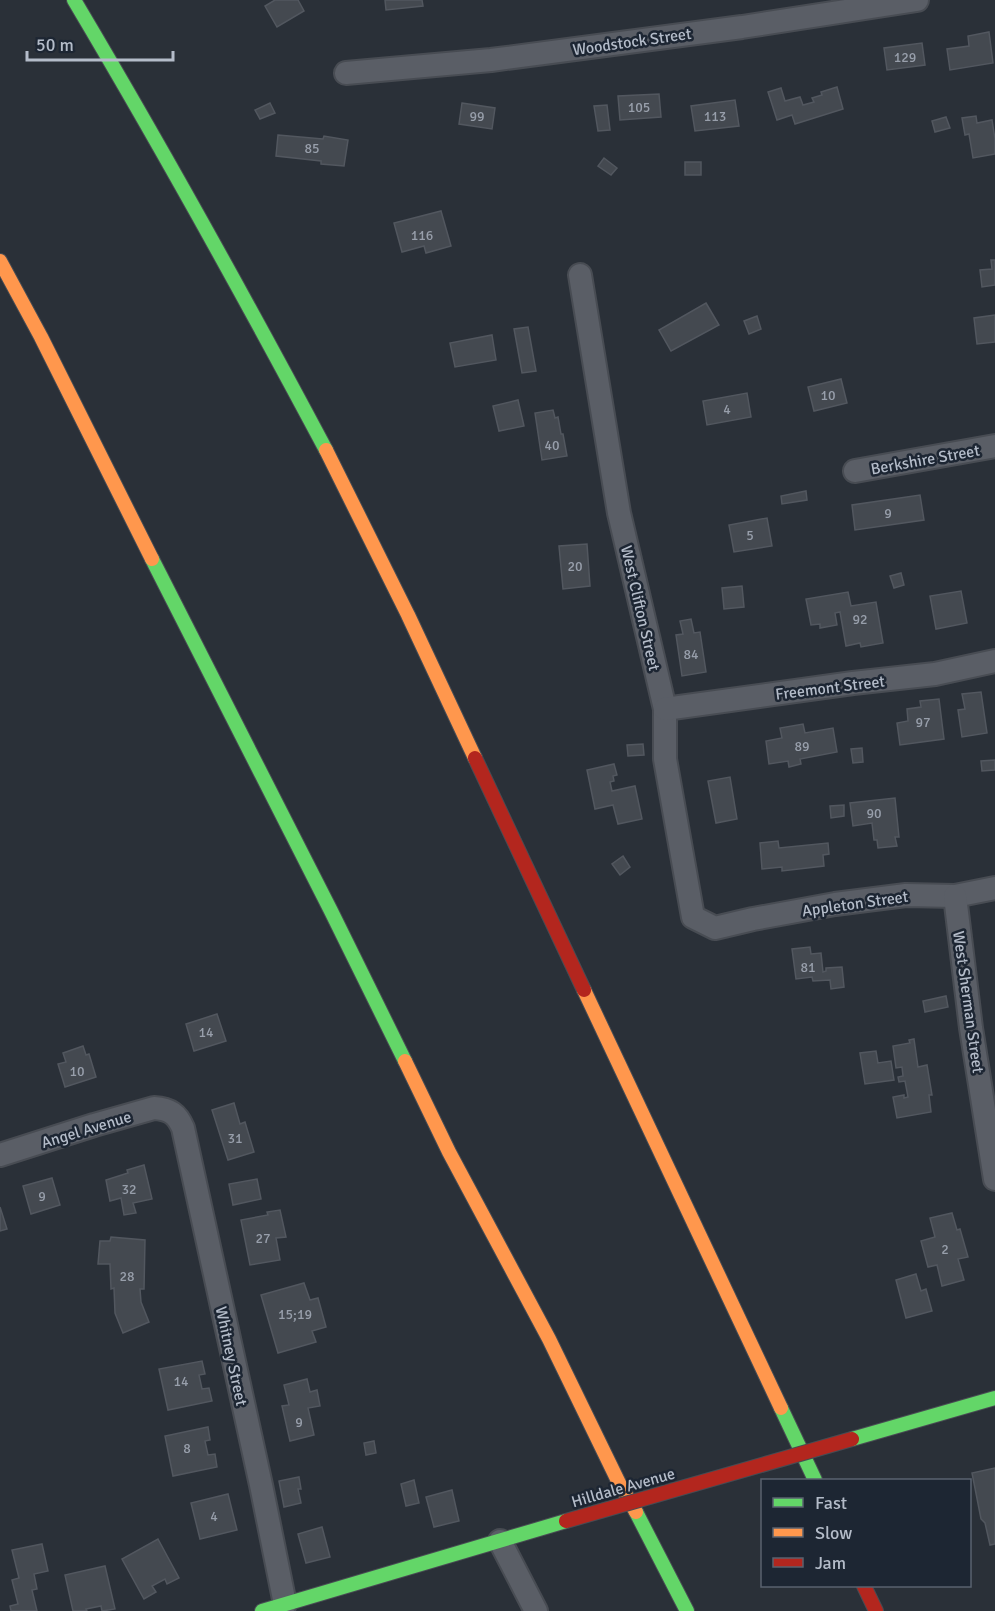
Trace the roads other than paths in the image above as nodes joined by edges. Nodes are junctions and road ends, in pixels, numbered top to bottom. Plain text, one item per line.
1 (75, 0) edge
2 (916, 0) edge
3 (346, 73) dead end
4 (0, 261) edge
5 (580, 275) dead end
6 (995, 446) edge
7 (855, 471) dead end
8 (995, 661) edge
9 (665, 709) junction
10 (995, 888) edge
11 (955, 896) junction
12 (715, 928) joint
13 (171, 1112) joint
14 (0, 1155) edge
15 (995, 1179) edge
16 (995, 1398) edge
17 (815, 1479) edge
18 (500, 1541) junction
19 (864, 1587) edge
20 (285, 1604) junction
21 (262, 1611) edge
22 (536, 1611) edge
23 (687, 1611) edge
24 (876, 1611) edge

1 - 17 main road
2 - 3 street, Woodstock Street
4 - 23 main road
5 - 9 street, West Clifton Street
6 - 7 street, Berkshire Street
8 - 9 street, Freemont Street
9 - 12 street, West Clifton Street
10 - 11 street, Appleton Street
11 - 12 street, Appleton Street
11 - 15 street, West Sherman Street
13 - 14 street, Angel Avenue
13 - 20 street, Whitney Street
16 - 18 main road, Hilldale Avenue, bridge
18 - 20 main road, Hilldale Avenue
18 - 22 street
19 - 24 main road
20 - 21 main road, Hilldale Avenue

